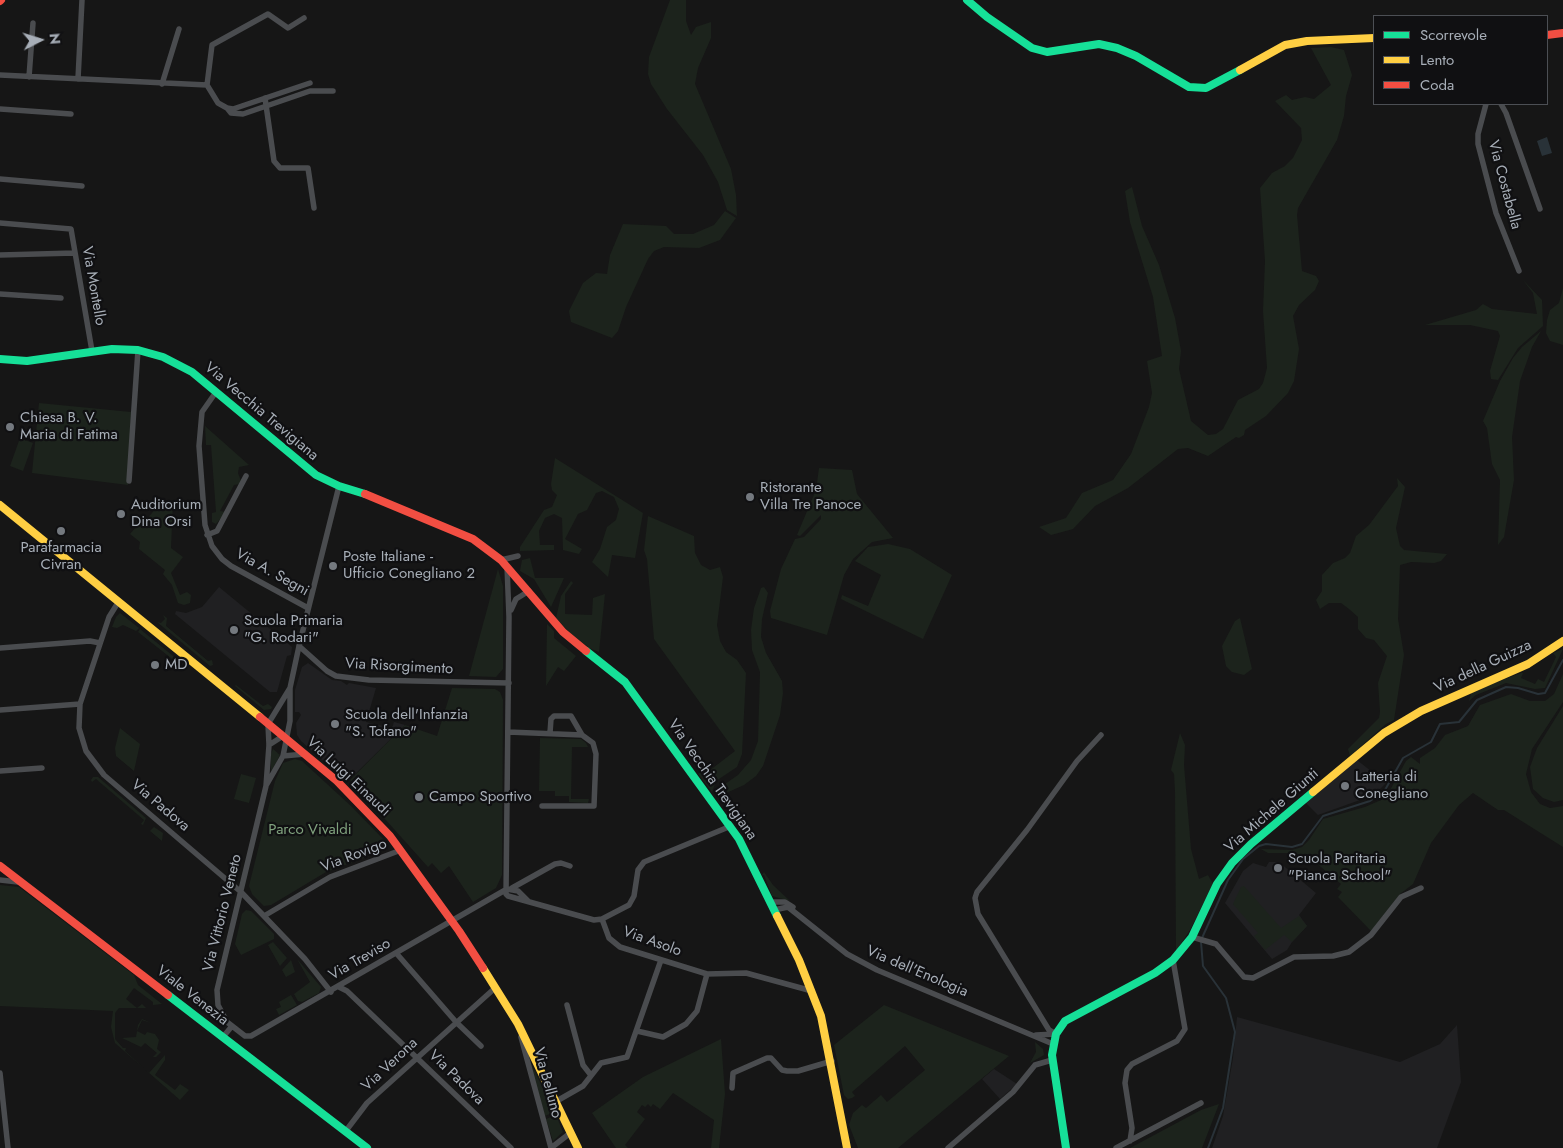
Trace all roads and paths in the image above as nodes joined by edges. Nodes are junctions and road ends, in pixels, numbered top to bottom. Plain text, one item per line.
1 (82, 0) edge
2 (967, 0) edge
3 (304, 18) dead end
4 (33, 23) dead end
5 (179, 29) dead end
6 (1563, 33) edge
7 (1548, 35) edge
8 (1373, 38) edge
9 (0, 75) edge
10 (29, 76) junction
11 (78, 79) junction
12 (310, 83) dead end
13 (162, 84) junction
14 (207, 85) junction
15 (333, 91) dead end
16 (265, 98) junction
17 (1486, 105) edge
18 (1502, 105) edge
19 (266, 106) junction
20 (228, 108) junction
21 (0, 109) edge
22 (71, 114) dead end
23 (0, 179) edge
24 (82, 186) dead end
25 (314, 208) dead end
26 (1540, 209) dead end
27 (0, 223) edge
28 (75, 253) junction
29 (0, 255) edge
30 (1519, 271) dead end
31 (0, 294) edge
32 (62, 298) dead end
33 (138, 350) junction
34 (92, 351) junction
35 (0, 359) edge
36 (216, 392) junction
37 (246, 476) dead end
38 (129, 481) dead end
39 (339, 486) junction
40 (1, 505) edge
41 (208, 534) junction
42 (518, 556) dead end
43 (504, 563) junction
44 (523, 585) junction
45 (529, 592) junction
46 (508, 593) junction
47 (119, 601) junction
48 (308, 608) junction
49 (509, 617) junction
50 (1563, 641) edge
51 (100, 643) junction
52 (299, 646) junction
53 (0, 648) edge
54 (509, 683) junction
55 (290, 688) junction
56 (80, 704) junction
57 (0, 710) edge
58 (1412, 715) joint
59 (268, 724) junction
60 (508, 732) junction
61 (550, 733) junction
62 (582, 734) junction
63 (1100, 735) dead end
64 (285, 738) junction
65 (270, 745) junction
66 (305, 754) junction
67 (283, 756) junction
68 (42, 768) dead end
69 (0, 771) edge
70 (266, 786) junction
71 (542, 806) dead end
72 (731, 826) junction
73 (402, 850) junction
74 (0, 866) edge
75 (570, 866) dead end
76 (0, 880) edge
77 (27, 886) junction
78 (1421, 888) dead end
79 (241, 892) junction
80 (505, 892) junction
81 (772, 906) junction
82 (264, 916) junction
83 (602, 919) junction
84 (452, 922) junction
85 (1198, 939) junction
86 (397, 954) junction
87 (661, 960) junction
88 (1172, 960) junction
89 (707, 974) junction
90 (339, 987) junction
91 (495, 988) junction
92 (812, 991) junction
93 (331, 992) junction
94 (567, 1005) dead end
95 (456, 1022) junction
96 (518, 1024) junction
97 (232, 1026) junction
98 (637, 1031) junction
99 (1034, 1034) junction
100 (1056, 1034) junction
101 (223, 1038) junction
102 (1053, 1044) junction
103 (481, 1046) dead end
104 (417, 1057) junction
105 (1052, 1060) junction
106 (832, 1061) junction
107 (0, 1073) edge
108 (590, 1074) junction
109 (732, 1088) dead end
110 (555, 1102) junction
111 (1201, 1103) dead end
112 (345, 1132) junction
113 (569, 1134) junction
114 (1130, 1141) junction
115 (574, 1147) edge
116 (8, 1148) edge
117 (367, 1148) edge
118 (511, 1148) edge
119 (552, 1148) edge
120 (847, 1148) edge
121 (948, 1148) edge
122 (1066, 1148) edge
123 (1116, 1148) edge

1 - 11 street
2 - 8 street
3 - 14 street
4 - 10 street
5 - 13 street
6 - 7 street
9 - 10 street
10 - 11 street
11 - 13 street
12 - 16 street
13 - 14 street
14 - 20 street
15 - 19 street
16 - 19 street
16 - 20 street
17 - 30 street, Via Costabella
18 - 26 street
19 - 20 street
19 - 25 street
21 - 22 street
23 - 24 street
27 - 28 street, Via Montello
28 - 29 street
28 - 34 street, Via Montello
31 - 32 street
33 - 34 street, Via Vecchia Trevigiana
33 - 36 street, Via Vecchia Trevigiana
33 - 38 street
34 - 35 street, Via Vecchia Trevigiana
36 - 39 street, Via Vecchia Trevigiana
36 - 41 street, Via A. Segni
37 - 41 street
39 - 43 street, Via Vecchia Trevigiana
39 - 48 street, Via Vittorio Veneto
40 - 47 street, Via Luigi Einaudi
41 - 48 street, Via A. Segni
42 - 43 street
43 - 44 street, Via Vecchia Trevigiana
43 - 46 street
44 - 45 street, Via Vecchia Trevigiana
44 - 46 street
45 - 49 street
45 - 72 street, Via Vecchia Trevigiana
46 - 49 street
47 - 51 street, Via Padova
47 - 59 street, Via Luigi Einaudi
48 - 52 street, Via Vittorio Veneto
49 - 54 street
50 - 58 street, Via della Guizza
51 - 53 street
51 - 56 street, Via Padova
52 - 54 street, Via Risorgimento
52 - 55 street, Via Vittorio Veneto
54 - 60 street
55 - 59 street, Via Vittorio Veneto
55 - 64 street, Via Vittorio Veneto
56 - 57 street
56 - 79 street, Via Padova
58 - 85 street, Via Michele Giunti
59 - 64 street, Via Luigi Einaudi
59 - 65 street, Via Vittorio Veneto
60 - 61 street
60 - 80 street
61 - 62 street
61 - 62 street
62 - 71 street
63 - 100 street
64 - 65 street
64 - 66 street, Via Luigi Einaudi
64 - 67 street, Via Vittorio Veneto
65 - 70 street, Via Vittorio Veneto
66 - 67 street
66 - 73 street, Via Luigi Einaudi
67 - 70 street, Via Vittorio Veneto
68 - 69 street
70 - 79 street, Via Vittorio Veneto
72 - 81 street, Via Vecchia Trevigiana
72 - 83 street
73 - 82 street, Via Rovigo
73 - 84 street, Via Luigi Einaudi
74 - 77 street, Viale Venezia
75 - 80 street, Via Treviso
76 - 77 street
77 - 101 street, Viale Venezia
78 - 85 street
79 - 82 street, Via Padova
79 - 97 street, Via Vittorio Veneto
80 - 83 street
80 - 84 street, Via Treviso
81 - 92 street, Via Vecchia Trevigiana
81 - 99 street, Via dell'Enologia
82 - 93 street, Via Padova
83 - 87 street, Via Asolo
84 - 86 street, Via Treviso
84 - 91 street, Via Luigi Einaudi
85 - 88 street, Via Michele Giunti
86 - 90 street, Via Treviso
86 - 95 street
87 - 89 street, Via Asolo
87 - 98 street
88 - 100 street, Via Michele Giunti
88 - 114 street
89 - 92 street, Via Asolo
89 - 98 street
90 - 93 street, Via Treviso
90 - 104 street, Via Padova
91 - 95 street, Via Verona
91 - 96 street, Via Luigi Einaudi
92 - 106 street, Via Vecchia Trevigiana
93 - 97 street, Via Treviso
94 - 108 street
95 - 103 street
95 - 104 street, Via Verona
96 - 110 street, Via Luigi Einaudi
96 - 119 street, Via Belluno
97 - 101 street
98 - 108 street
99 - 100 street, Via dell'Enologia
99 - 102 street, Via dell'Enologia
100 - 102 street, Via Michele Giunti
101 - 112 street, Viale Venezia
102 - 105 street, Via Michele Giunti
104 - 112 street, Via Verona
104 - 118 street, Via Padova
105 - 121 street
105 - 122 street, Via Michele Giunti
106 - 109 street
106 - 120 street, Via Vecchia Trevigiana
107 - 116 street
108 - 110 street
110 - 113 street, Via Luigi Einaudi
111 - 114 street
112 - 117 street, Viale Venezia
113 - 115 street, Via Luigi Einaudi
113 - 119 street, Via Belluno
114 - 123 street

